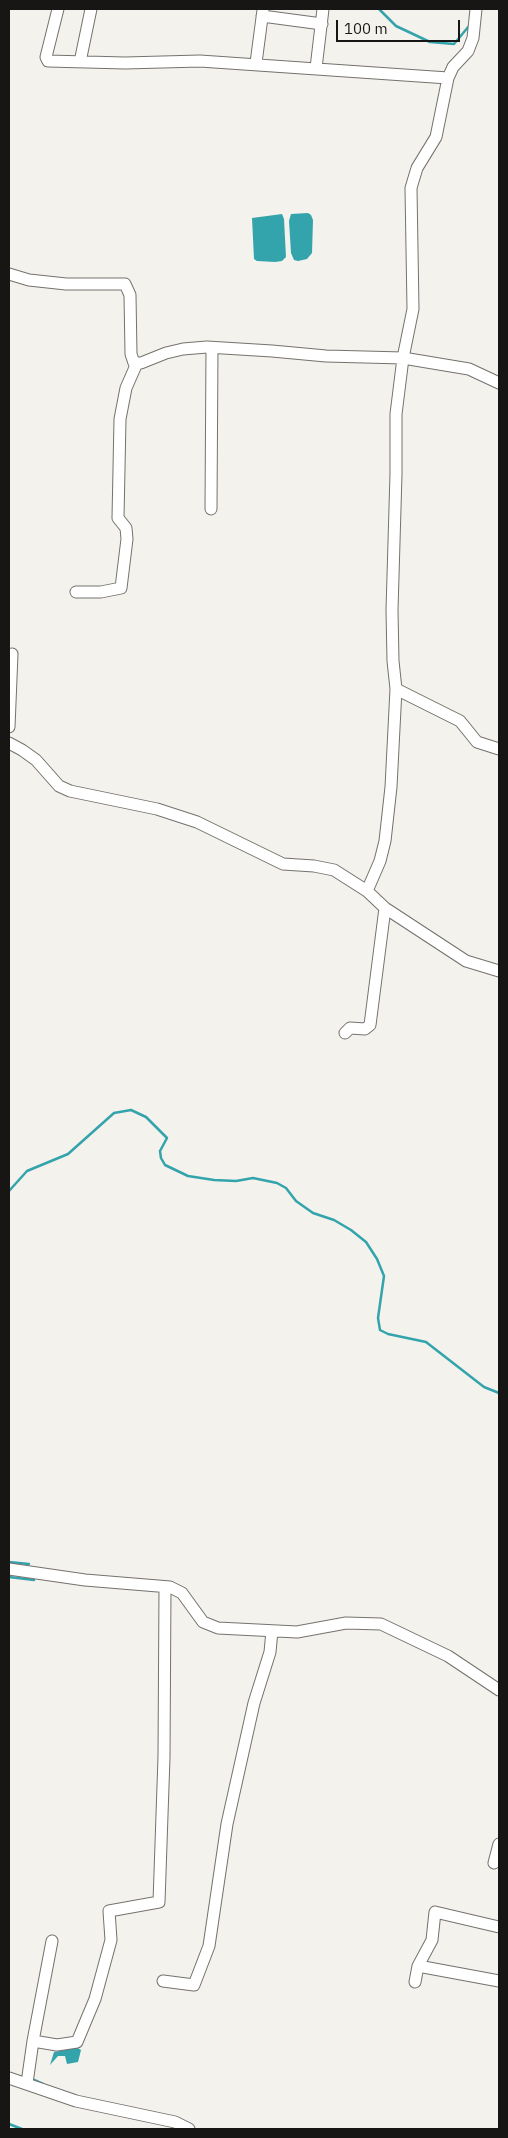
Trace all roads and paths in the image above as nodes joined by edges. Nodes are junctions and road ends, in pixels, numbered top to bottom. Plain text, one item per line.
1 (58, 9) edge
2 (91, 9) edge
3 (323, 9) edge
4 (476, 9) edge
5 (263, 13) edge
6 (322, 24) junction
7 (80, 62) junction
8 (256, 63) junction
9 (316, 68) junction
10 (448, 78) junction
11 (9, 274) edge
12 (212, 348) junction
13 (402, 358) junction
14 (137, 363) junction
15 (499, 383) edge
16 (211, 509) dead end
17 (76, 592) dead end
18 (12, 654) dead end
19 (396, 689) junction
20 (9, 727) edge
21 (9, 744) edge
22 (499, 749) edge
23 (367, 892) junction
24 (385, 908) junction
25 (499, 971) edge
26 (345, 1033) dead end
27 (9, 1569) edge
28 (165, 1586) junction
29 (272, 1631) junction
30 (499, 1690) edge
31 (499, 1844) edge
32 (494, 1863) dead end
33 (499, 1926) edge
34 (52, 1941) dead end
35 (418, 1966) junction
36 (499, 1980) edge
37 (163, 1981) dead end
38 (415, 1982) dead end
39 (33, 2041) junction
40 (9, 2078) edge
41 (27, 2083) junction
42 (189, 2129) edge

1 - 7 street
2 - 7 street
3 - 6 street
4 - 10 street
5 - 6 street
5 - 8 street
6 - 9 street
7 - 8 street
8 - 9 street
9 - 10 street
10 - 13 street
11 - 14 street
12 - 13 street
12 - 14 street
12 - 16 street
13 - 15 street
13 - 19 street
14 - 17 street
18 - 20 street
19 - 22 street
19 - 23 street
21 - 23 street
23 - 24 street
24 - 25 street
24 - 26 street
27 - 28 street
28 - 29 street
28 - 39 street
29 - 30 street
29 - 37 street
31 - 32 street
33 - 35 street
34 - 39 street
35 - 36 street
35 - 38 street
39 - 41 street
40 - 41 street
41 - 42 street

